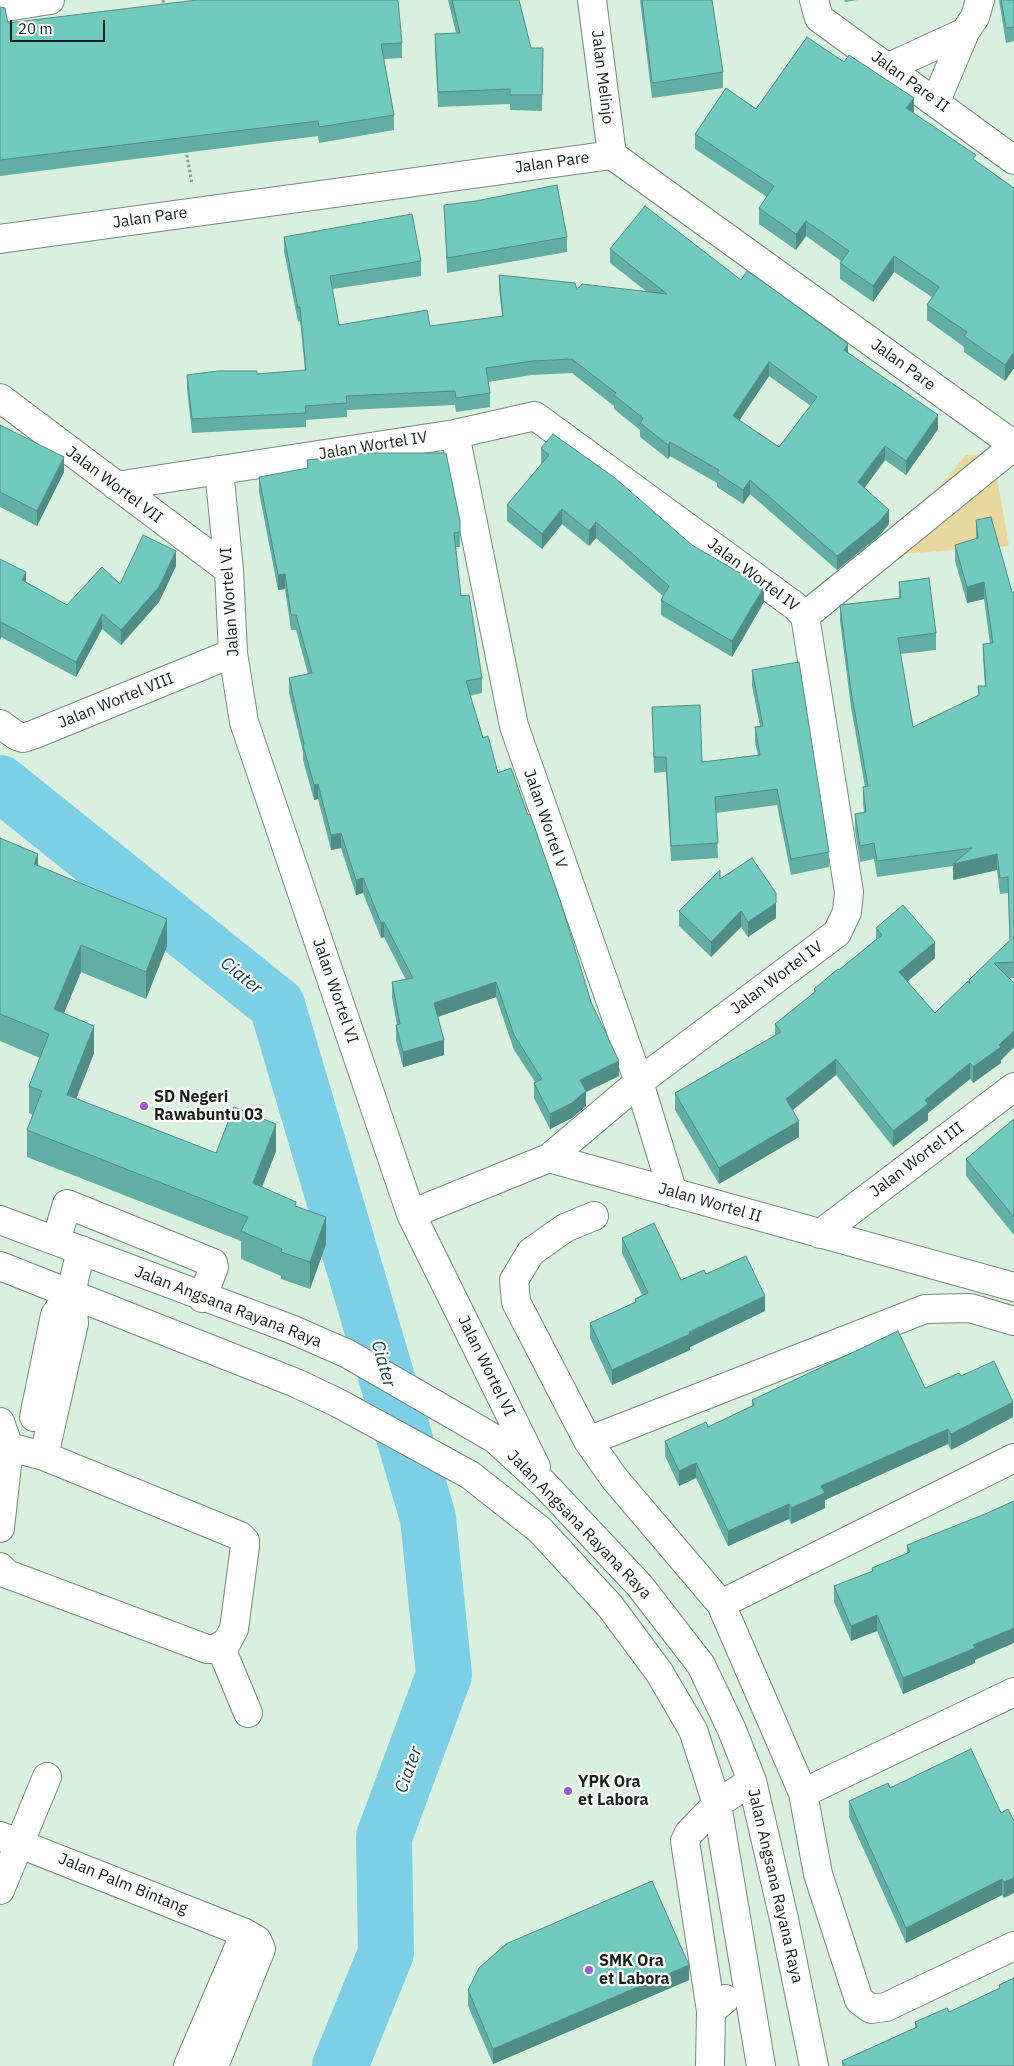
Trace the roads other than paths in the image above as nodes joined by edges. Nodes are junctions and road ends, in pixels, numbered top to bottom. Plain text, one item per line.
1 (50, 0) edge
2 (592, 0) edge
3 (814, 0) edge
4 (980, 0) edge
5 (0, 8) edge
6 (965, 32) junction
7 (889, 68) junction
8 (936, 101) junction
9 (612, 155) junction
10 (1014, 160) edge
11 (0, 239) edge
12 (0, 398) edge
13 (455, 434) junction
14 (1014, 446) edge
15 (219, 470) junction
16 (116, 486) junction
17 (224, 520) junction
18 (184, 537) junction
19 (229, 570) junction
20 (805, 616) junction
21 (233, 653) junction
22 (0, 724) edge
23 (638, 1082) junction
24 (1014, 1087) edge
25 (549, 1158) junction
26 (673, 1193) junction
27 (411, 1214) junction
28 (594, 1216) dead end
29 (0, 1220) edge
30 (820, 1234) junction
31 (156, 1238) junction
32 (56, 1241) junction
33 (81, 1250) junction
34 (0, 1266) edge
35 (143, 1274) junction
36 (1014, 1287) edge
37 (71, 1293) junction
38 (202, 1298) junction
39 (1014, 1321) edge
40 (588, 1441) junction
41 (20, 1444) edge
42 (1014, 1458) edge
43 (545, 1485) junction
44 (0, 1528) edge
45 (0, 1567) edge
46 (721, 1604) junction
47 (221, 1648) junction
48 (1014, 1692) edge
49 (248, 1713) dead end
50 (47, 1777) dead end
51 (752, 1781) junction
52 (803, 1793) junction
53 (717, 1804) junction
54 (10, 1840) edge
55 (0, 1890) edge
56 (245, 1933) junction
57 (1014, 1946) edge
58 (748, 1985) junction
59 (711, 2011) junction
60 (188, 2066) edge
61 (214, 2066) edge
62 (710, 2066) edge
63 (762, 2066) edge
64 (814, 2066) edge

1 - 5 street
2 - 9 street, Jalan Melinjo
3 - 7 street, Jalan Pare II
4 - 6 street
6 - 7 street
6 - 8 street
7 - 8 street, Jalan Pare II
8 - 10 street, Jalan Pare II
9 - 11 street, Jalan Pare
9 - 14 street, Jalan Pare
12 - 16 street, Jalan Wortel VII
13 - 15 street, Jalan Wortel IV
13 - 20 street, Jalan Wortel IV
13 - 23 street, Jalan Wortel V
14 - 20 street
15 - 16 street, Jalan Wortel IV
15 - 17 street, Jalan Wortel VI
16 - 18 street, Jalan Wortel VII
17 - 18 street
17 - 19 street, Jalan Wortel VI
18 - 19 street, Jalan Wortel VII
19 - 21 street, Jalan Wortel VI
20 - 23 street, Jalan Wortel IV
21 - 22 street, Jalan Wortel VIII
21 - 27 street, Jalan Wortel VI
23 - 25 street, Jalan Wortel IV
23 - 26 street, Jalan Wortel V
24 - 30 street, Jalan Wortel III
25 - 26 street, Jalan Wortel II
25 - 27 street
26 - 30 street, Jalan Wortel II
27 - 43 street, Jalan Wortel VI
28 - 40 street
29 - 32 street, Jalan Angsana Rayana Raya
30 - 36 street, Jalan Wortel II
31 - 32 street
31 - 35 street
31 - 38 street
32 - 33 street, Jalan Angsana Rayana Raya
33 - 35 street, Jalan Angsana Rayana Raya
33 - 37 street
34 - 37 street, Jalan Angsana Rayana Raya
35 - 38 street, Jalan Angsana Rayana Raya
37 - 41 street
37 - 53 street, Jalan Angsana Rayana Raya
38 - 43 street, Jalan Angsana Rayana Raya
39 - 40 street
40 - 46 street
41 - 44 street
41 - 47 street
42 - 46 street
43 - 51 street, Jalan Angsana Rayana Raya
45 - 47 street
46 - 52 street
47 - 49 street
48 - 52 street
50 - 54 street
51 - 53 street
51 - 64 street, Jalan Angsana Rayana Raya
52 - 57 street
53 - 58 street, Jalan Angsana Rayana Raya
53 - 59 street
54 - 55 street
54 - 56 street, Jalan Palm Bintang
56 - 60 street
56 - 61 street, Jalan Palm Bintang
58 - 59 street
58 - 63 street, Jalan Angsana Rayana Raya
59 - 62 street

